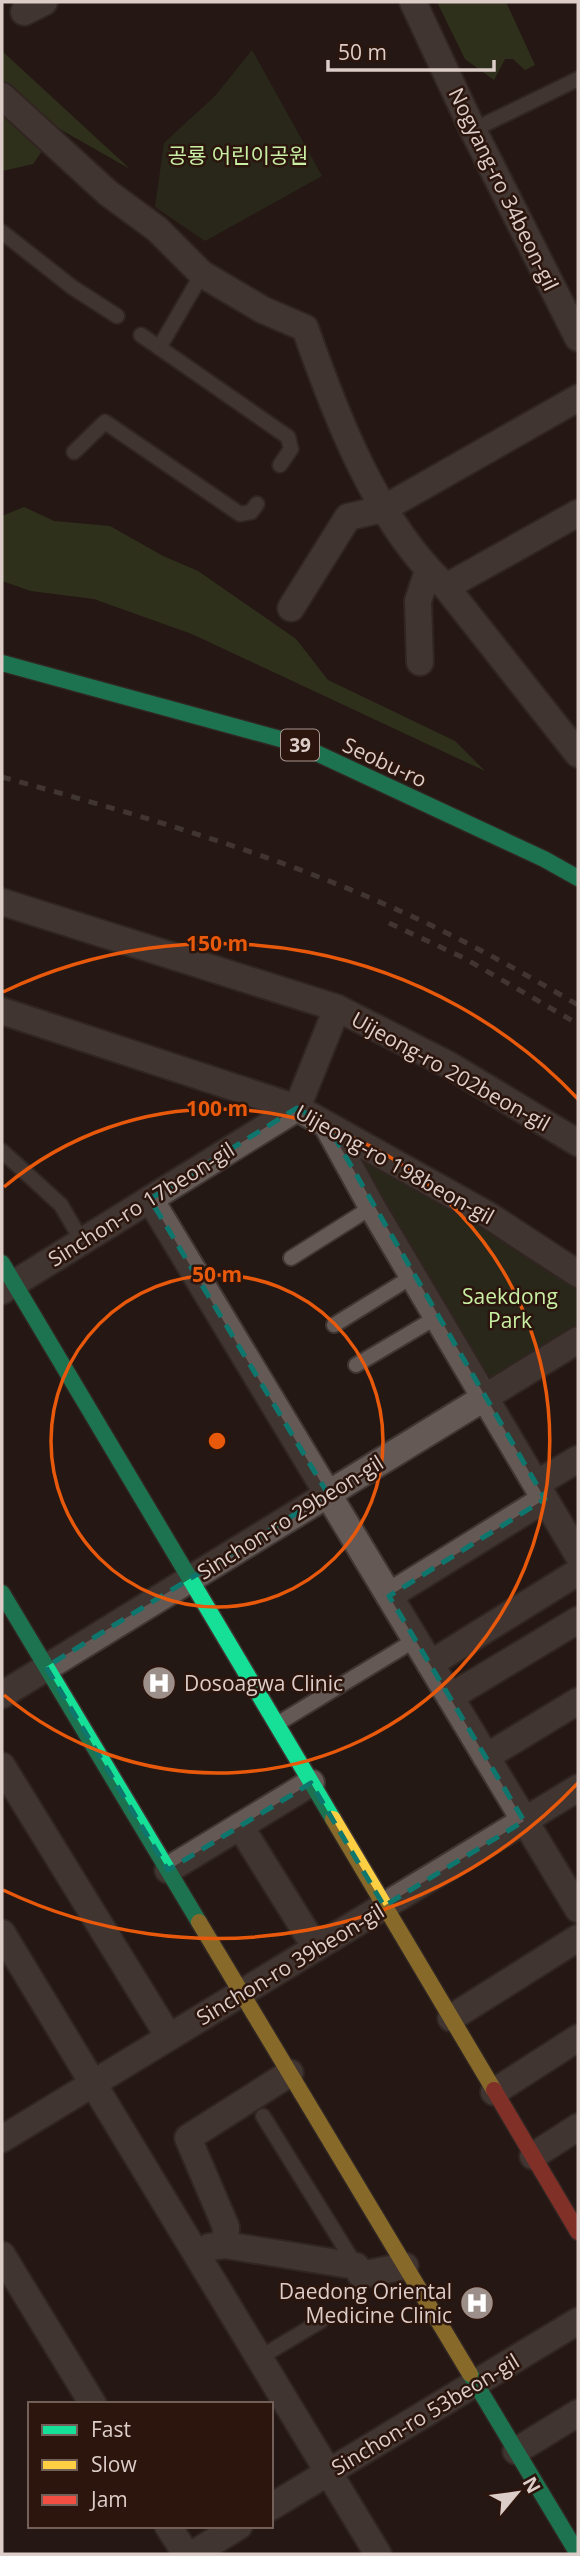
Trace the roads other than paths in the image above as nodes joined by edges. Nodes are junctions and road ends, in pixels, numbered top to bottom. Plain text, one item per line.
1 (413, 2) edge
2 (578, 79) edge
3 (2, 96) edge
4 (473, 130) junction
5 (2, 232) edge
6 (202, 274) junction
7 (117, 316) dead end
8 (141, 335) dead end
9 (578, 338) edge
10 (159, 348) junction
11 (578, 398) edge
12 (75, 452) dead end
13 (280, 465) dead end
14 (257, 505) dead end
15 (383, 509) junction
16 (578, 513) edge
17 (437, 579) junction
18 (291, 608) dead end
19 (421, 662) dead end
20 (2, 663) edge
21 (578, 754) edge
22 (578, 878) edge
23 (2, 902) edge
24 (337, 1008) junction
25 (2, 1011) edge
26 (296, 1108) junction
27 (328, 1126) junction
28 (578, 1143) edge
29 (2, 1151) edge
30 (149, 1199) junction
31 (372, 1208) junction
32 (82, 1241) junction
33 (291, 1258) dead end
34 (578, 1273) edge
35 (413, 1276) junction
36 (6, 1279) edge
37 (437, 1317) junction
38 (334, 1325) dead end
39 (578, 1339) edge
40 (356, 1365) dead end
41 (485, 1397) junction
42 (578, 1458) edge
43 (541, 1491) junction
44 (328, 1494) junction
45 (578, 1555) edge
46 (578, 1572) edge
47 (190, 1579) junction
48 (2, 1593) edge
49 (389, 1596) junction
50 (578, 1620) edge
51 (415, 1640) junction
52 (430, 1664) junction
53 (46, 1667) junction
54 (2, 1695) edge
55 (450, 1697) junction
56 (578, 1701) edge
57 (276, 1724) junction
58 (486, 1757) junction
59 (2, 1766) edge
60 (311, 1783) junction
61 (578, 1788) edge
62 (524, 1821) junction
63 (240, 1826) junction
64 (168, 1870) junction
65 (577, 1902) edge
66 (384, 1906) junction
67 (578, 1938) edge
68 (4, 1943) edge
69 (316, 1948) junction
70 (241, 1993) junction
71 (451, 2018) junction
72 (169, 2037) junction
73 (578, 2038) edge
74 (290, 2073) junction
75 (93, 2084) junction
76 (494, 2092) junction
77 (263, 2116) dead end
78 (578, 2127) edge
79 (2, 2139) edge
80 (533, 2156) junction
81 (576, 2223) edge
82 (225, 2245) junction
83 (194, 2250) junction
84 (2, 2255) edge
85 (356, 2266) junction
86 (405, 2266) junction
87 (321, 2321) dead end
88 (578, 2321) edge
89 (260, 2358) junction
90 (475, 2383) junction
91 (92, 2402) edge
92 (578, 2413) edge
93 (516, 2451) junction
94 (328, 2472) junction
95 (273, 2506) edge
96 (170, 2528) edge
97 (236, 2528) edge
98 (186, 2554) edge
99 (193, 2554) edge
100 (378, 2554) edge
101 (578, 2554) edge

1 - 4 street, Nogyang-ro 34beon-gil
2 - 4 lane
3 - 6 street
4 - 9 street, Nogyang-ro 34beon-gil
5 - 7 lane
6 - 10 lane
6 - 15 street
8 - 10 lane
10 - 13 lane
11 - 15 street
12 - 14 lane
15 - 17 street
15 - 18 street
16 - 17 street
17 - 19 street
17 - 21 street
20 - 22 street, Seobu-ro / 39
23 - 24 street, Uijeong-ro 202beon-gil
24 - 26 street
24 - 28 street, Uijeong-ro 202beon-gil
25 - 26 street, Uijeong-ro 198beon-gil
26 - 27 street, Uijeong-ro 198beon-gil
26 - 30 street, Sinchon-ro 17beon-gil
27 - 31 street
27 - 34 street, Uijeong-ro 198beon-gil
29 - 32 lane
30 - 32 street, Sinchon-ro 17beon-gil
30 - 44 street
31 - 33 lane
31 - 35 street
32 - 36 street, Sinchon-ro 17beon-gil
35 - 37 street
35 - 38 lane
36 - 47 street
37 - 40 lane
37 - 41 street
39 - 41 street, Sinchon-ro 29beon-gil
41 - 43 street
41 - 44 street, Sinchon-ro 29beon-gil
42 - 43 street
43 - 45 street
43 - 49 street
44 - 47 street, Sinchon-ro 29beon-gil
44 - 49 street
46 - 52 street
47 - 53 street, Sinchon-ro 29beon-gil
47 - 57 street
48 - 53 street
49 - 51 street
50 - 55 street
51 - 52 street
51 - 57 lane
52 - 55 street
53 - 54 street, Sinchon-ro 29beon-gil
53 - 64 street
55 - 58 street
56 - 58 street
57 - 60 street
58 - 62 street
59 - 72 street
60 - 63 street
60 - 66 street
61 - 62 street, Sinchon-ro 39beon-gil
62 - 65 street
62 - 66 street, Sinchon-ro 39beon-gil
63 - 64 street
63 - 69 street
64 - 70 street
66 - 69 street, Sinchon-ro 39beon-gil
66 - 71 street
67 - 71 street
68 - 75 street
69 - 70 street, Sinchon-ro 39beon-gil
70 - 72 street, Sinchon-ro 39beon-gil
70 - 74 street
71 - 76 street
72 - 75 street, Sinchon-ro 39beon-gil
73 - 76 street
74 - 82 street
74 - 86 street
75 - 79 street, Sinchon-ro 39beon-gil
75 - 83 street
76 - 80 street
77 - 85 lane
78 - 80 street
80 - 81 street
82 - 83 street
82 - 85 street
83 - 89 street
84 - 91 street
85 - 86 street
86 - 90 street
87 - 89 lane
88 - 90 street, Sinchon-ro 53beon-gil
89 - 94 street
90 - 93 street
90 - 94 street, Sinchon-ro 53beon-gil
92 - 93 street
93 - 101 street
94 - 95 street, Sinchon-ro 53beon-gil
94 - 100 street
96 - 98 street
97 - 99 street

